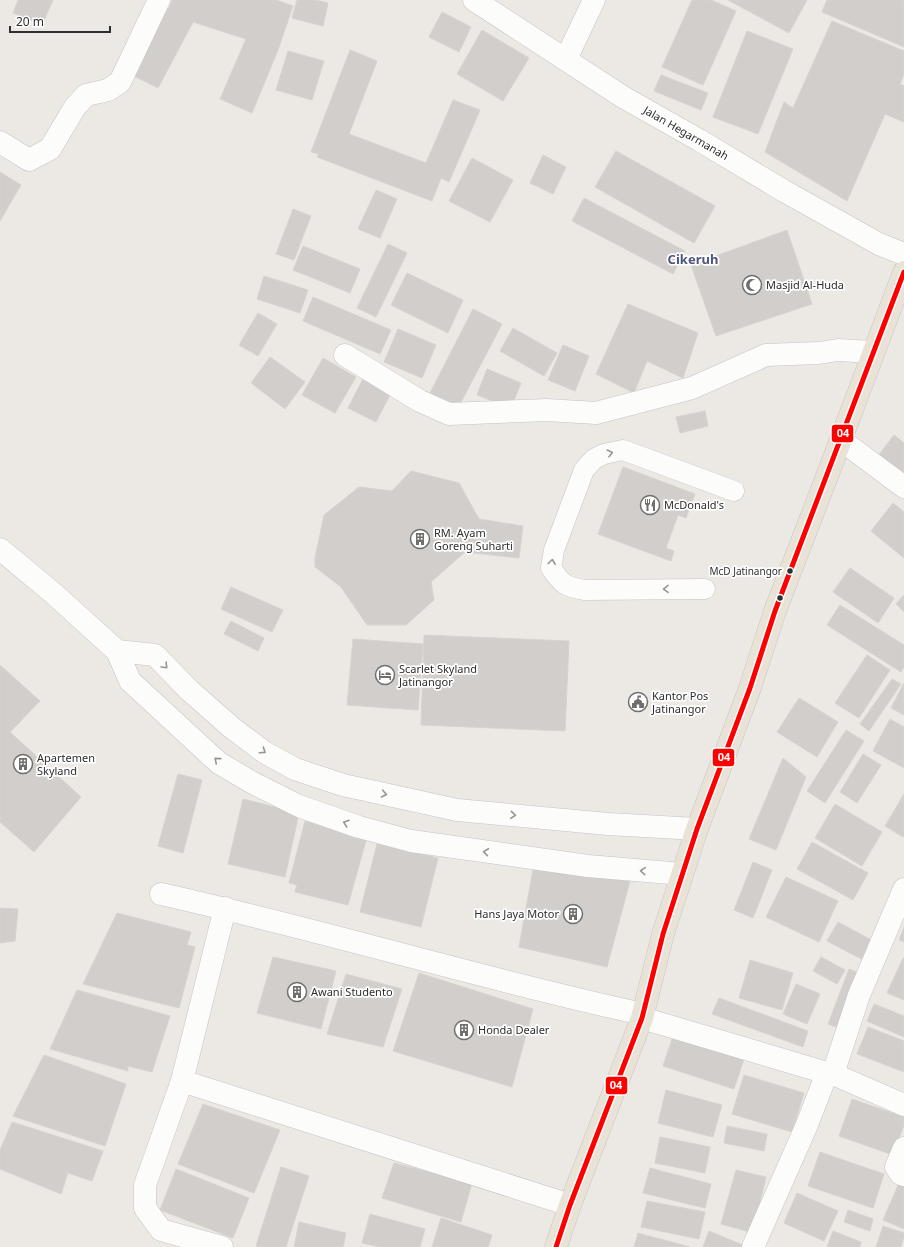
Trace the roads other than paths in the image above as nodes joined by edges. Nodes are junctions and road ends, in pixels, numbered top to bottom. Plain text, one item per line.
1 (159, 0) edge
2 (474, 0) edge
3 (594, 0) edge
4 (566, 59) junction
5 (0, 142) edge
6 (904, 254) edge
7 (904, 272) edge
8 (873, 352) junction
9 (345, 355) dead end
10 (841, 440) junction
11 (904, 487) edge
12 (734, 491) dead end
13 (0, 549) edge
14 (705, 589) dead end
15 (117, 651) junction
16 (697, 829) junction
17 (682, 874) junction
18 (904, 889) edge
19 (161, 894) dead end
20 (225, 908) junction
21 (643, 1016) junction
22 (830, 1073) junction
23 (182, 1081) junction
24 (904, 1105) edge
25 (904, 1148) edge
26 (904, 1175) edge
27 (570, 1204) junction
28 (222, 1247) edge
29 (556, 1247) edge
30 (753, 1247) edge

1 - 5 street
2 - 4 street, Jalan Hegarmanah
3 - 4 street
4 - 6 street, Jalan Hegarmanah
7 - 8 highway
8 - 9 street
8 - 10 highway
10 - 11 street
10 - 16 highway
14 -> 12 lane
13 - 15 street
15 -> 16 street
17 -> 15 street
16 - 17 highway
17 - 21 highway
18 - 22 street
19 - 20 street
20 - 21 street
20 - 23 street
21 - 22 street
21 - 27 highway
22 - 24 street
22 - 30 street
23 - 27 street
23 - 28 street
25 - 26 street
27 - 29 highway

